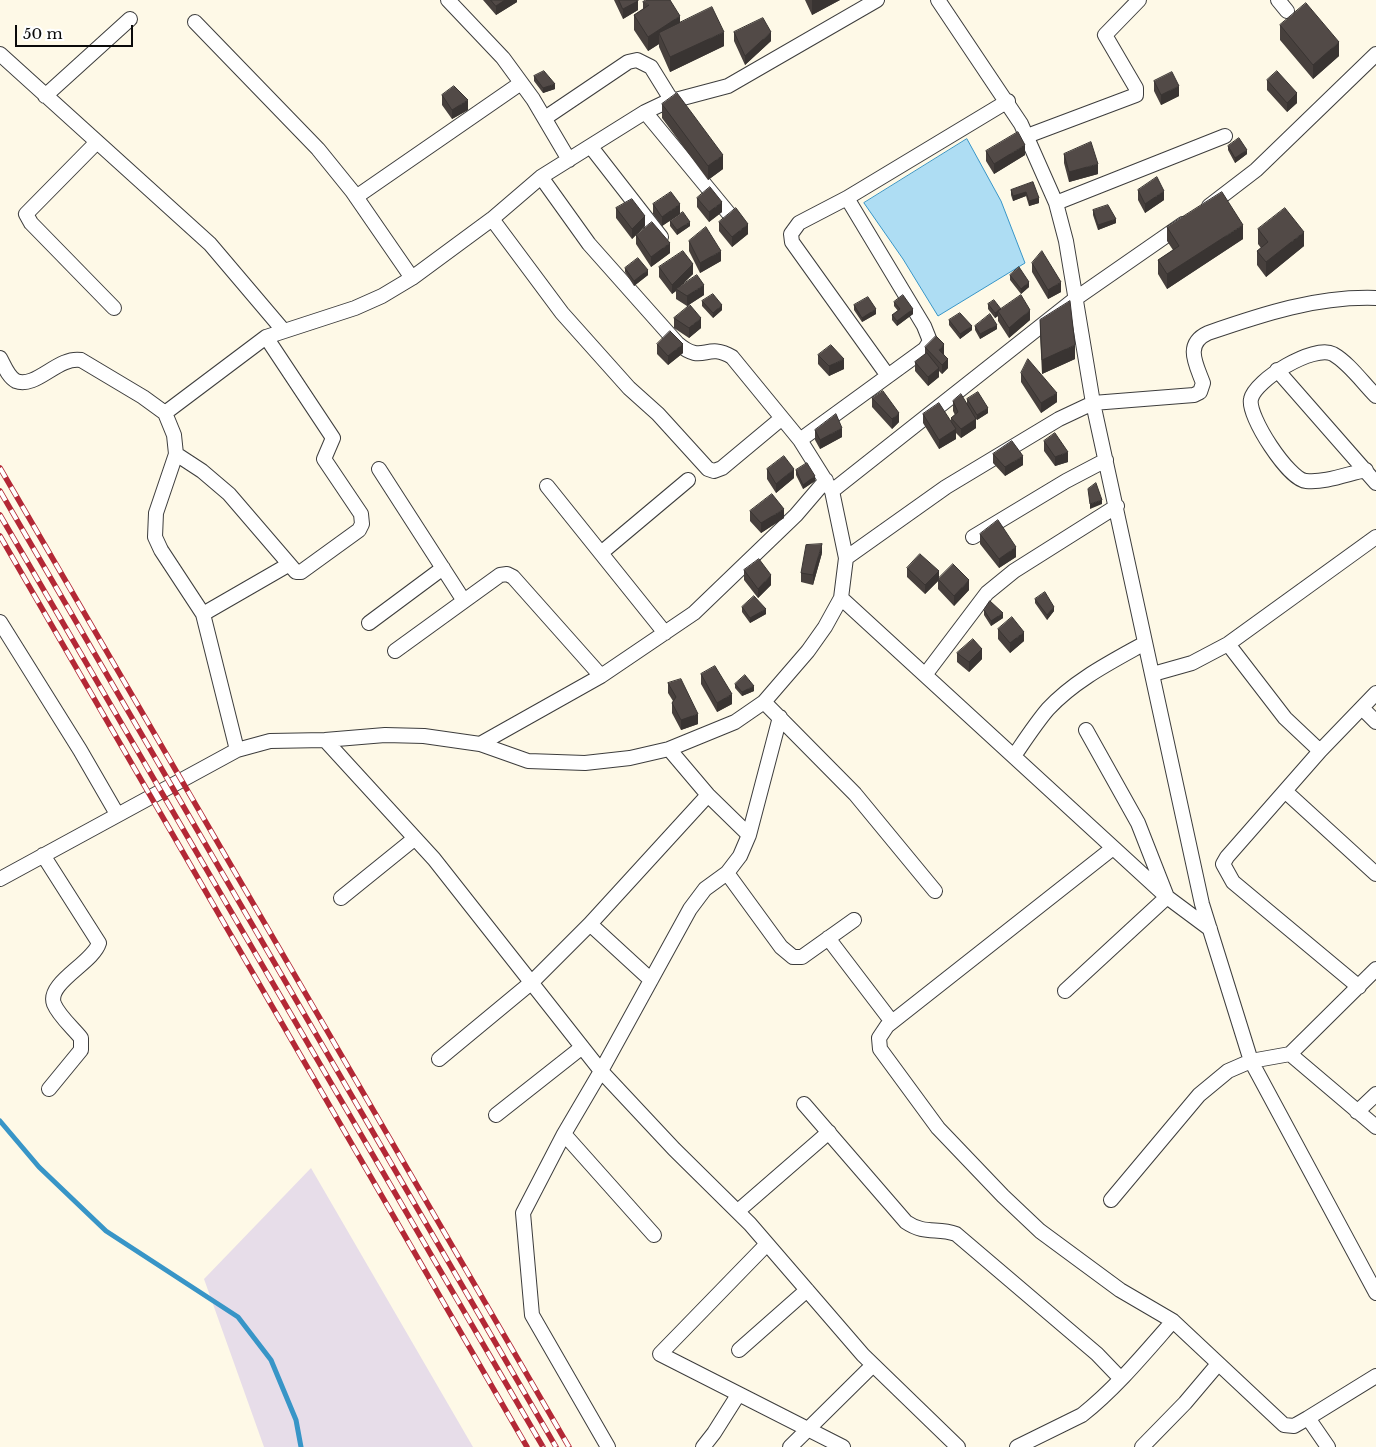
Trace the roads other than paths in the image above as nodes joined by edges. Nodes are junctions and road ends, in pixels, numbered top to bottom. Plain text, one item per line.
1 (448, 0) edge
2 (877, 0) edge
3 (938, 0) edge
4 (1139, 0) edge
5 (1278, 0) edge
6 (1287, 11) dead end
7 (130, 19) dead end
8 (196, 22) dead end
9 (0, 54) edge
10 (1376, 54) edge
11 (521, 83) junction
12 (45, 96) junction
13 (672, 100) junction
14 (1008, 101) junction
15 (645, 112) junction
16 (545, 118) junction
17 (1027, 136) junction
18 (1225, 136) dead end
19 (96, 143) junction
20 (591, 147) junction
21 (569, 160) junction
22 (541, 177) junction
23 (356, 197) junction
24 (847, 198) junction
25 (1056, 203) junction
26 (730, 215) edge
27 (492, 219) junction
28 (665, 243) edge
29 (412, 278) junction
30 (1376, 298) edge
31 (1075, 299) junction
32 (114, 308) dead end
33 (283, 330) junction
34 (266, 337) junction
35 (0, 358) edge
36 (1277, 370) junction
37 (888, 376) junction
38 (1376, 396) edge
39 (1093, 403) junction
40 (165, 413) junction
41 (782, 418) junction
42 (800, 440) junction
43 (176, 454) junction
44 (1106, 460) junction
45 (379, 469) dead end
46 (1366, 470) junction
47 (688, 480) dead end
48 (1376, 483) edge
49 (829, 485) junction
50 (547, 486) dead end
51 (1117, 506) junction
52 (973, 537) dead end
53 (1376, 538) edge
54 (601, 553) junction
55 (846, 558) junction
56 (288, 565) junction
57 (443, 568) junction
58 (841, 598) junction
59 (464, 602) junction
60 (203, 614) junction
61 (0, 622) edge
62 (369, 623) dead end
63 (665, 633) junction
64 (1145, 643) junction
65 (1228, 644) junction
66 (395, 651) dead end
67 (1152, 674) junction
68 (926, 675) junction
69 (601, 676) junction
70 (1376, 692) edge
71 (764, 702) junction
72 (1362, 708) junction
73 (780, 717) junction
74 (1376, 722) edge
75 (1086, 730) dead end
76 (325, 740) junction
77 (480, 744) junction
78 (237, 750) junction
79 (668, 750) junction
80 (1320, 751) junction
81 (1014, 756) junction
82 (1285, 792) junction
83 (708, 795) junction
84 (117, 814) junction
85 (749, 834) junction
86 (414, 839) junction
87 (1113, 848) junction
88 (43, 856) junction
89 (727, 873) junction
90 (1376, 874) edge
91 (0, 879) edge
92 (935, 891) dead end
93 (1167, 896) junction
94 (341, 898) dead end
95 (854, 920) dead end
96 (590, 924) junction
97 (1210, 929) junction
98 (828, 938) junction
99 (1376, 969) edge
100 (651, 980) junction
101 (532, 982) junction
102 (1359, 987) junction
103 (1065, 990) dead end
104 (892, 1022) junction
105 (581, 1048) junction
106 (1290, 1054) junction
107 (439, 1059) dead end
108 (1251, 1061) junction
109 (601, 1071) junction
110 (50, 1089) dead end
111 (1376, 1094) edge
112 (804, 1104) dead end
113 (1358, 1112) junction
114 (496, 1115) dead end
115 (1376, 1127) edge
116 (829, 1132) junction
117 (564, 1134) junction
118 (1111, 1200) dead end
119 (738, 1211) junction
120 (654, 1235) dead end
121 (767, 1244) junction
122 (807, 1290) junction
123 (1376, 1294) edge
124 (1173, 1322) junction
125 (739, 1350) dead end
126 (1218, 1364) junction
127 (874, 1365) junction
128 (1376, 1376) edge
129 (1121, 1379) junction
130 (738, 1395) junction
131 (1308, 1418) junction
132 (807, 1429) junction
133 (608, 1447) edge
134 (703, 1447) edge
135 (790, 1447) edge
136 (843, 1447) edge
137 (958, 1447) edge
138 (1016, 1447) edge
139 (1142, 1447) edge
140 (1328, 1447) edge

1 - 11 street
2 - 13 street
3 - 14 street
4 - 17 street
5 - 6 street
7 - 12 street
8 - 23 street
9 - 12 street
10 - 31 street
11 - 16 street
11 - 23 street
12 - 19 street
13 - 15 street
13 - 16 street
14 - 17 street
14 - 24 street
15 - 20 street
15 - 26 street
16 - 21 street
17 - 25 street
18 - 25 street
19 - 32 street
19 - 33 street
20 - 21 street
20 - 28 street
21 - 22 street
22 - 27 street
22 - 41 street
23 - 29 street
24 - 37 street
24 - 37 street
25 - 31 street
27 - 29 street
27 - 41 street
29 - 33 street
30 - 39 street
31 - 39 street
31 - 49 street
33 - 34 street
34 - 40 street
34 - 56 street
35 - 40 street
36 - 38 street
36 - 46 street
36 - 46 street
37 - 42 street
39 - 44 street
39 - 55 street
40 - 43 street
41 - 42 street
42 - 49 street
43 - 56 street
43 - 60 street
44 - 51 street
44 - 52 street
45 - 57 street
46 - 48 street
47 - 54 street
49 - 55 street
49 - 63 street
50 - 54 street
51 - 64 street
51 - 68 street
53 - 65 street
54 - 63 street
55 - 58 street
56 - 60 street
57 - 59 street
57 - 62 street
58 - 68 street
58 - 71 street
59 - 66 street
59 - 69 street
60 - 78 street
61 - 84 street
63 - 69 street
64 - 67 street
64 - 81 street
65 - 67 street
65 - 80 street
67 - 97 street
68 - 81 street
69 - 77 street
70 - 72 street
71 - 73 street
71 - 79 street
72 - 74 street
72 - 80 street
73 - 85 street
73 - 92 street
75 - 93 street
76 - 77 street
76 - 78 street
76 - 86 street
77 - 79 street
78 - 84 street
79 - 83 street
80 - 82 street
81 - 87 street
82 - 90 street
82 - 102 street
83 - 85 street
83 - 96 street
84 - 88 street
85 - 89 street
86 - 94 street
86 - 101 street
87 - 93 street
87 - 104 street
88 - 91 street
88 - 110 street
89 - 98 street
89 - 100 street
93 - 97 street
93 - 103 street
95 - 98 street
96 - 100 street
96 - 101 street
97 - 108 street
98 - 104 street
99 - 102 street
100 - 109 street
101 - 105 street
101 - 107 street
102 - 106 street
104 - 124 street
105 - 109 street
105 - 114 street
106 - 108 street
106 - 113 street
108 - 118 street
108 - 123 street
109 - 117 street
109 - 119 street
111 - 113 street
112 - 116 street
113 - 115 street
116 - 119 street
116 - 129 street
117 - 120 street
117 - 133 street
119 - 121 street
121 - 122 street
121 - 130 street
122 - 125 street
122 - 127 street
124 - 126 street
124 - 129 street
126 - 131 street
126 - 139 street
127 - 132 street
127 - 137 street
128 - 131 street
129 - 138 street
130 - 132 street
130 - 134 street
131 - 140 street
132 - 135 street
132 - 136 street

